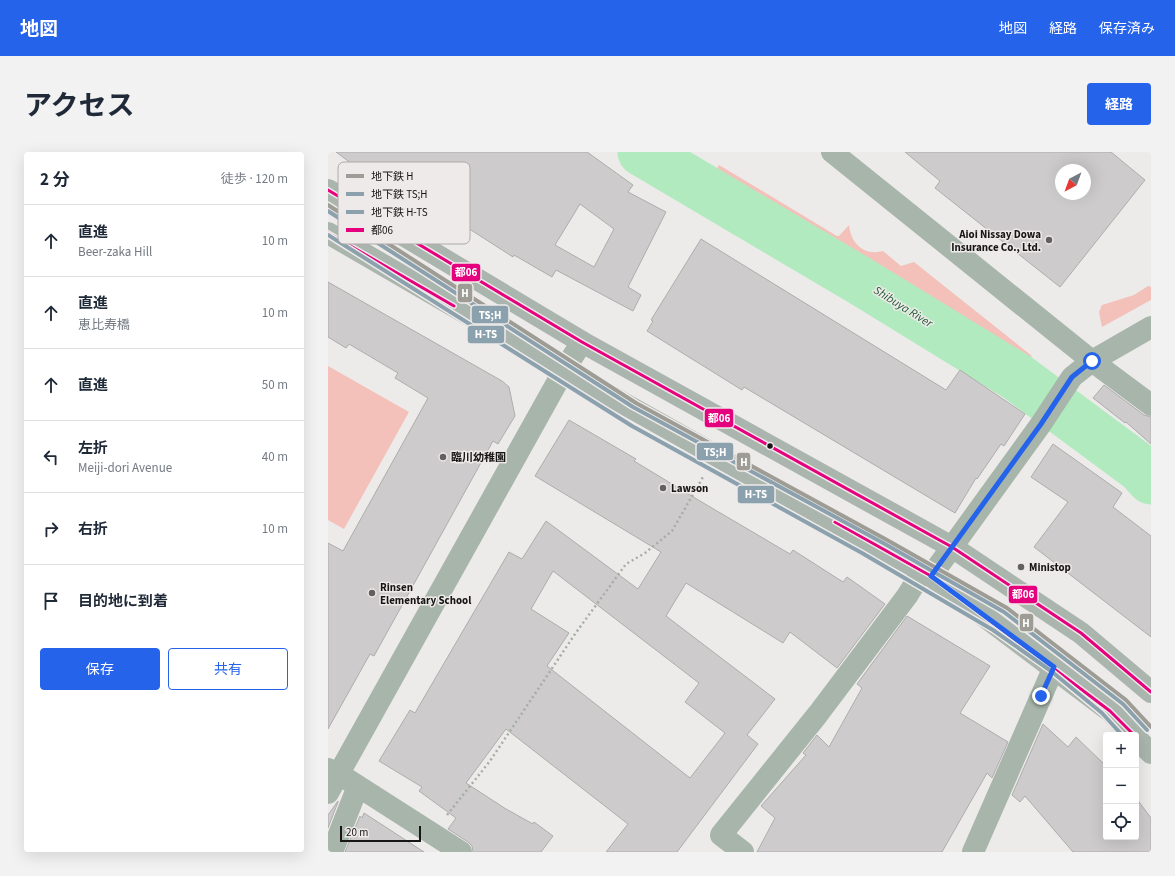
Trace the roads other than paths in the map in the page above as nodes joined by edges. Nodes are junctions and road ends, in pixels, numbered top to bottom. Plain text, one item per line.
1 (832, 152) edge
2 (328, 190) edge
3 (338, 196) edge
4 (328, 233) edge
5 (338, 239) edge
6 (347, 244) edge
7 (418, 244) edge
8 (1151, 327) edge
9 (582, 342) junction
10 (1092, 361) junction
11 (564, 370) junction
12 (1151, 405) edge
13 (952, 547) junction
14 (927, 574) junction
15 (1054, 667) junction
16 (1151, 692) edge
17 (1131, 732) edge
18 (1139, 741) edge
19 (1151, 753) edge
20 (334, 771) edge
21 (358, 786) junction
22 (328, 793) edge
23 (332, 852) edge
24 (460, 852) edge
25 (743, 852) edge
26 (973, 852) edge

1 - 10 street
2 - 3 main road
4 - 5 main road
6 - 11 main road
7 - 9 main road
8 - 10 street
9 - 11 street
9 - 13 main road
10 - 12 street
10 - 13 street
11 - 14 main road
11 - 20 street
13 - 14 street
13 - 16 main road
14 - 15 main road
14 - 25 street
15 - 17 main road
15 - 26 street
18 - 19 main road
20 - 21 street
20 - 22 street
21 - 23 street
21 - 24 street

